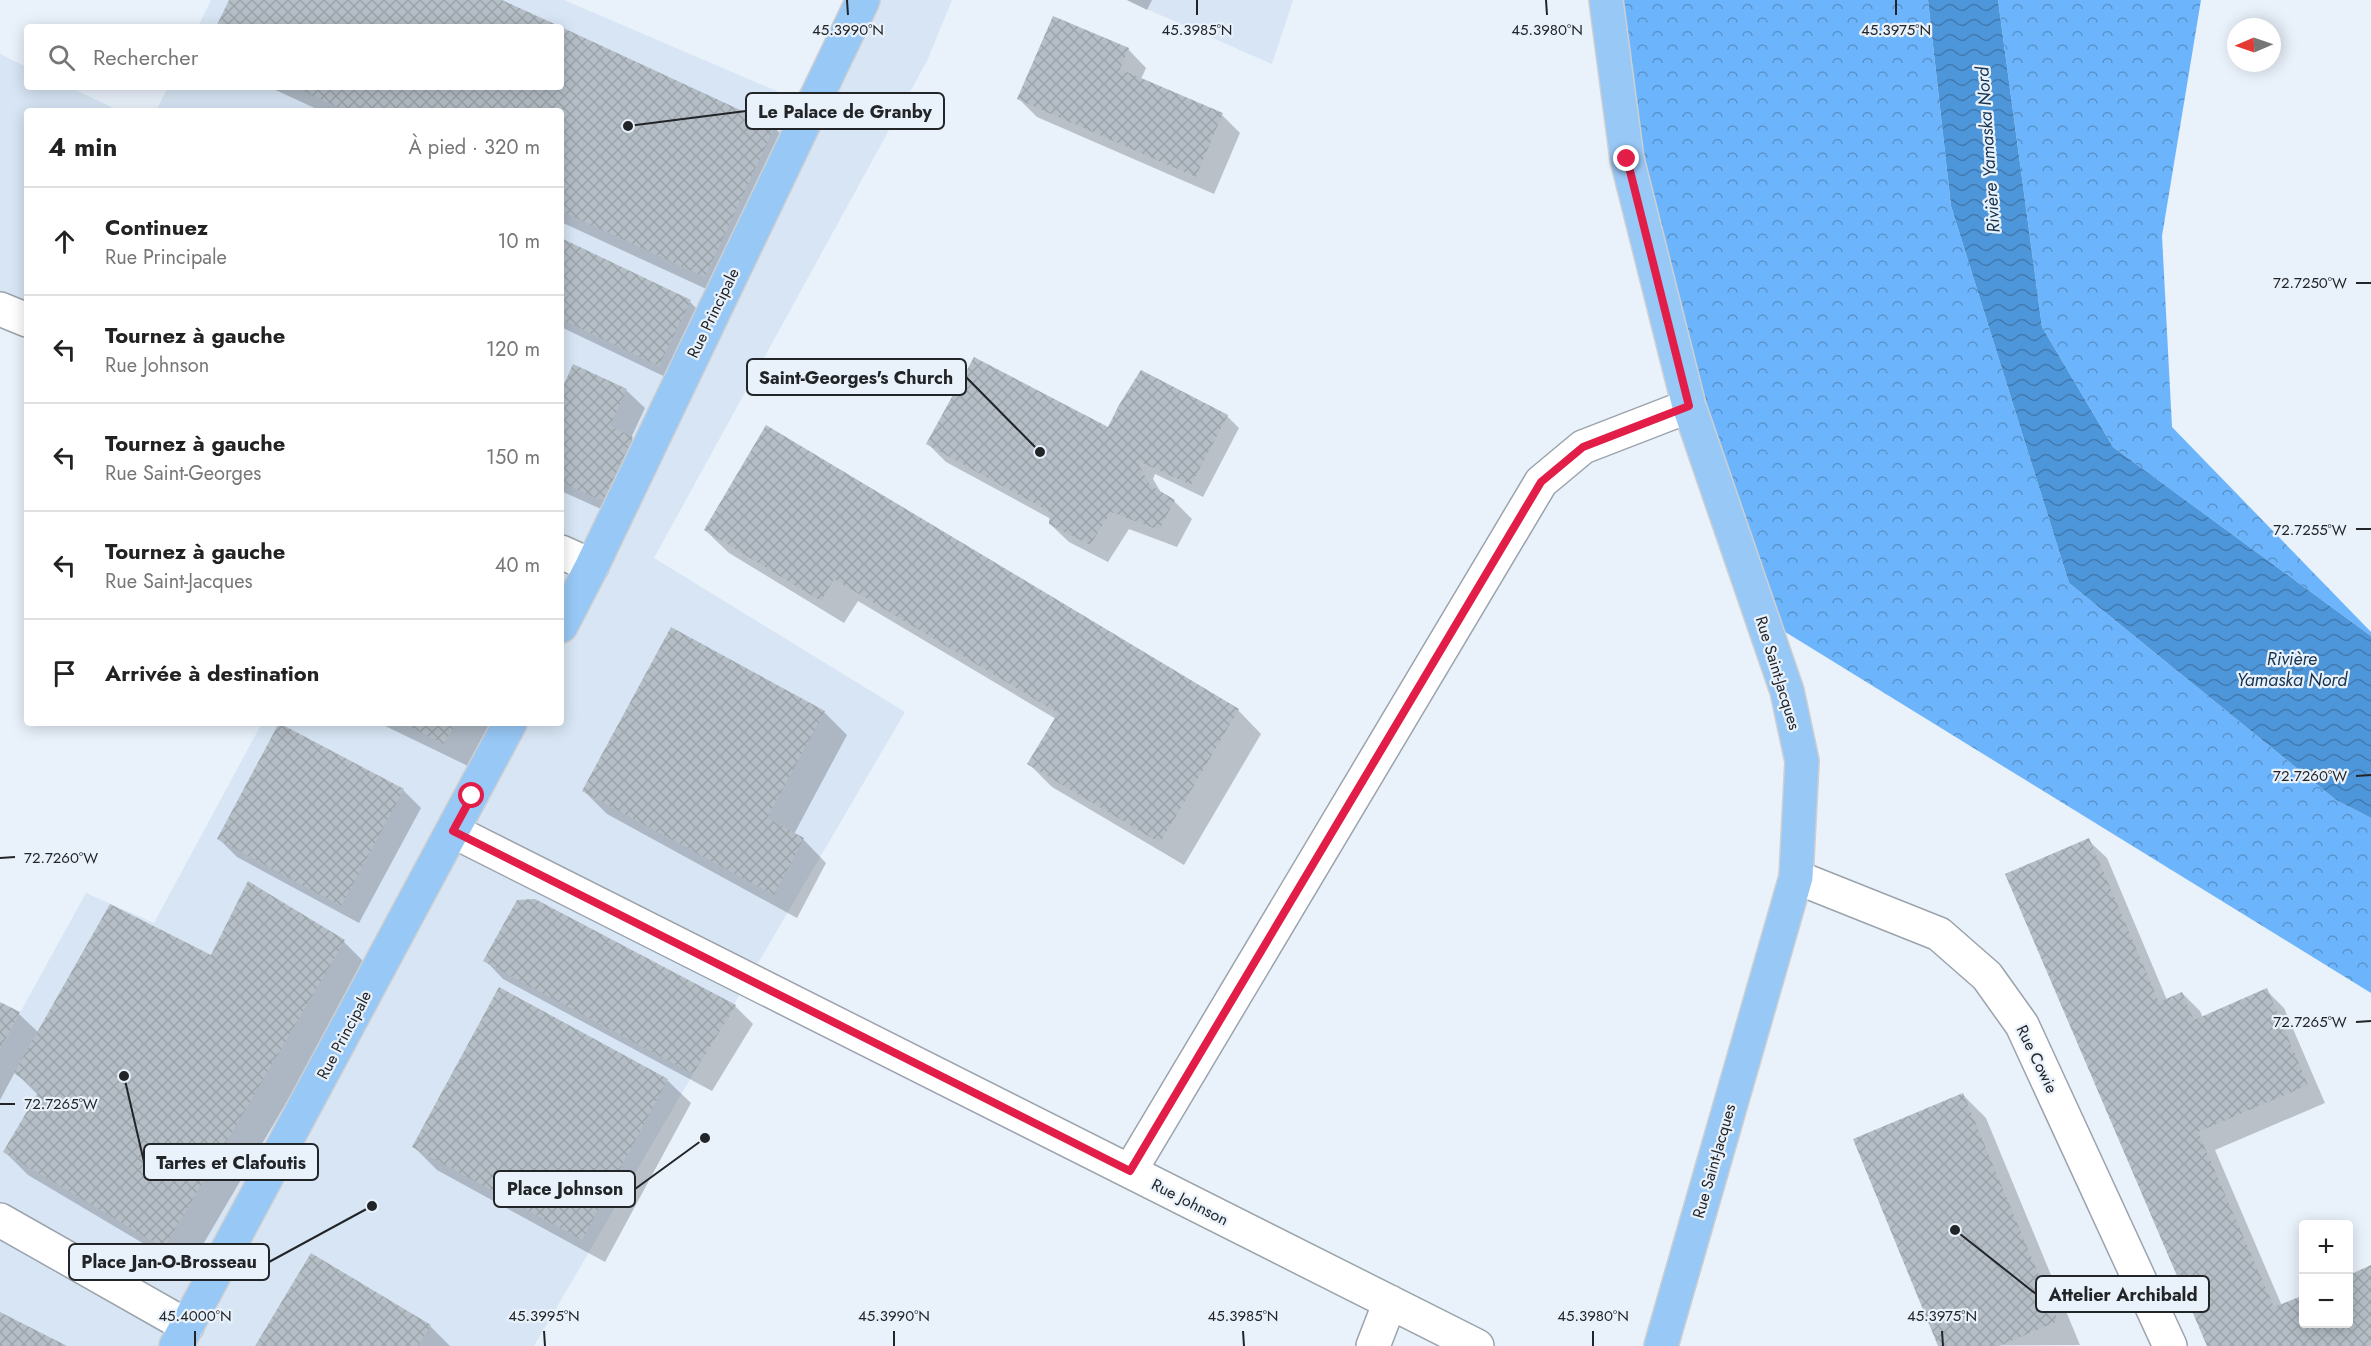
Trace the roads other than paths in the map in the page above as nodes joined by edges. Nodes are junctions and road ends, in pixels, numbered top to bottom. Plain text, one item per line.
1 (863, 0) edge
2 (1606, 0) edge
3 (0, 309) edge
4 (24, 319) edge
5 (1689, 406) junction
6 (564, 553) edge
7 (592, 566) junction
8 (564, 620) edge
9 (508, 726) edge
10 (453, 831) junction
11 (1796, 878) junction
12 (1130, 1171) junction
13 (0, 1220) edge
14 (1390, 1302) junction
15 (182, 1336) edge
16 (1373, 1346) edge
17 (1477, 1346) edge
18 (1661, 1346) edge
19 (2170, 1346) edge

1 - 7 main road, Rue Principale
2 - 5 main road, Rue Saint-Jacques
3 - 4 street
5 - 11 main road, Rue Saint-Jacques
5 - 12 street
6 - 7 street
7 - 8 main road, Rue Principale
9 - 10 main road, Rue Principale
10 - 12 street, Rue Johnson
10 - 15 main road, Rue Principale
11 - 18 main road, Rue Saint-Jacques
11 - 19 street, Rue Cowie
12 - 14 street, Rue Johnson
13 - 15 street
14 - 16 street
14 - 17 street, Rue Johnson

